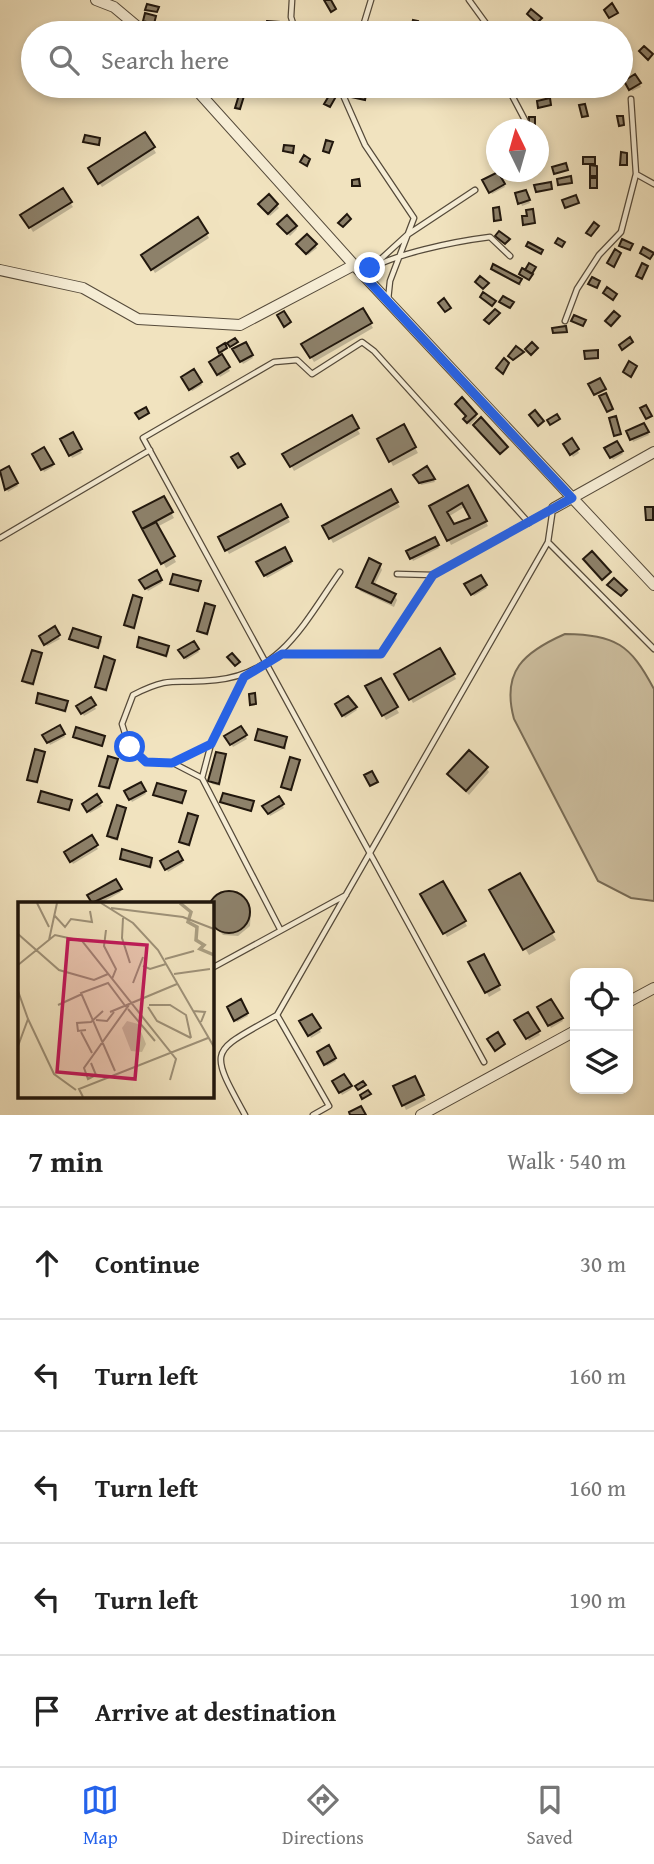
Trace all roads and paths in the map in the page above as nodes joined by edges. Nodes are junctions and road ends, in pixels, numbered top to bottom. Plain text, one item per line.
1 (96, 0) edge
2 (292, 0) edge
3 (371, 0) edge
4 (469, 0) edge
5 (131, 21) edge
6 (292, 21) edge
7 (365, 21) edge
8 (484, 21) edge
9 (204, 98) edge
10 (344, 98) edge
11 (513, 98) edge
12 (631, 99) dead end
13 (524, 119) edge
14 (636, 174) junction
15 (654, 184) edge
16 (475, 190) dead end
17 (407, 235) junction
18 (510, 256) dead end
19 (399, 257) junction
20 (354, 265) junction
21 (0, 270) edge
22 (366, 271) junction
23 (388, 301) junction
24 (565, 321) dead end
25 (150, 450) junction
26 (654, 452) edge
27 (572, 498) junction
28 (554, 508) junction
29 (530, 523) junction
30 (0, 538) edge
31 (548, 542) junction
32 (340, 572) dead end
33 (397, 574) dead end
34 (433, 575) junction
35 (654, 585) edge
36 (654, 649) edge
37 (282, 654) junction
38 (266, 662) junction
39 (244, 677) junction
40 (211, 744) junction
41 (172, 763) junction
42 (202, 778) junction
43 (370, 853) junction
44 (347, 894) junction
45 (280, 929) junction
46 (214, 967) edge
47 (654, 988) edge
48 (633, 999) edge
49 (277, 1015) junction
50 (570, 1034) edge
51 (484, 1062) dead end
52 (245, 1115) edge
53 (313, 1115) edge
54 (421, 1115) edge

1 - 5 street
2 - 6 lane
3 - 7 lane
4 - 8 lane
9 - 20 street
10 - 17 lane
11 - 13 lane
12 - 14 lane
14 - 15 lane
14 - 24 lane
16 - 17 lane
17 - 19 lane
17 - 22 lane
18 - 19 lane
19 - 22 lane
19 - 23 lane
20 - 21 street
20 - 22 street
22 - 23 street
23 - 27 street
25 - 29 lane
25 - 30 lane
25 - 38 lane
26 - 27 street
27 - 28 street
27 - 35 street
28 - 29 lane
28 - 31 lane
29 - 34 lane
31 - 36 lane
31 - 43 lane
32 - 37 lane
33 - 34 lane
34 - 37 lane
37 - 38 lane
38 - 39 lane
38 - 43 lane
39 - 40 lane
39 - 41 lane
40 - 41 lane
40 - 42 lane
41 - 42 lane
42 - 45 lane
43 - 44 lane
43 - 51 lane
44 - 45 lane
44 - 49 lane
45 - 46 lane
47 - 48 street
49 - 52 lane
49 - 53 lane
50 - 54 street

